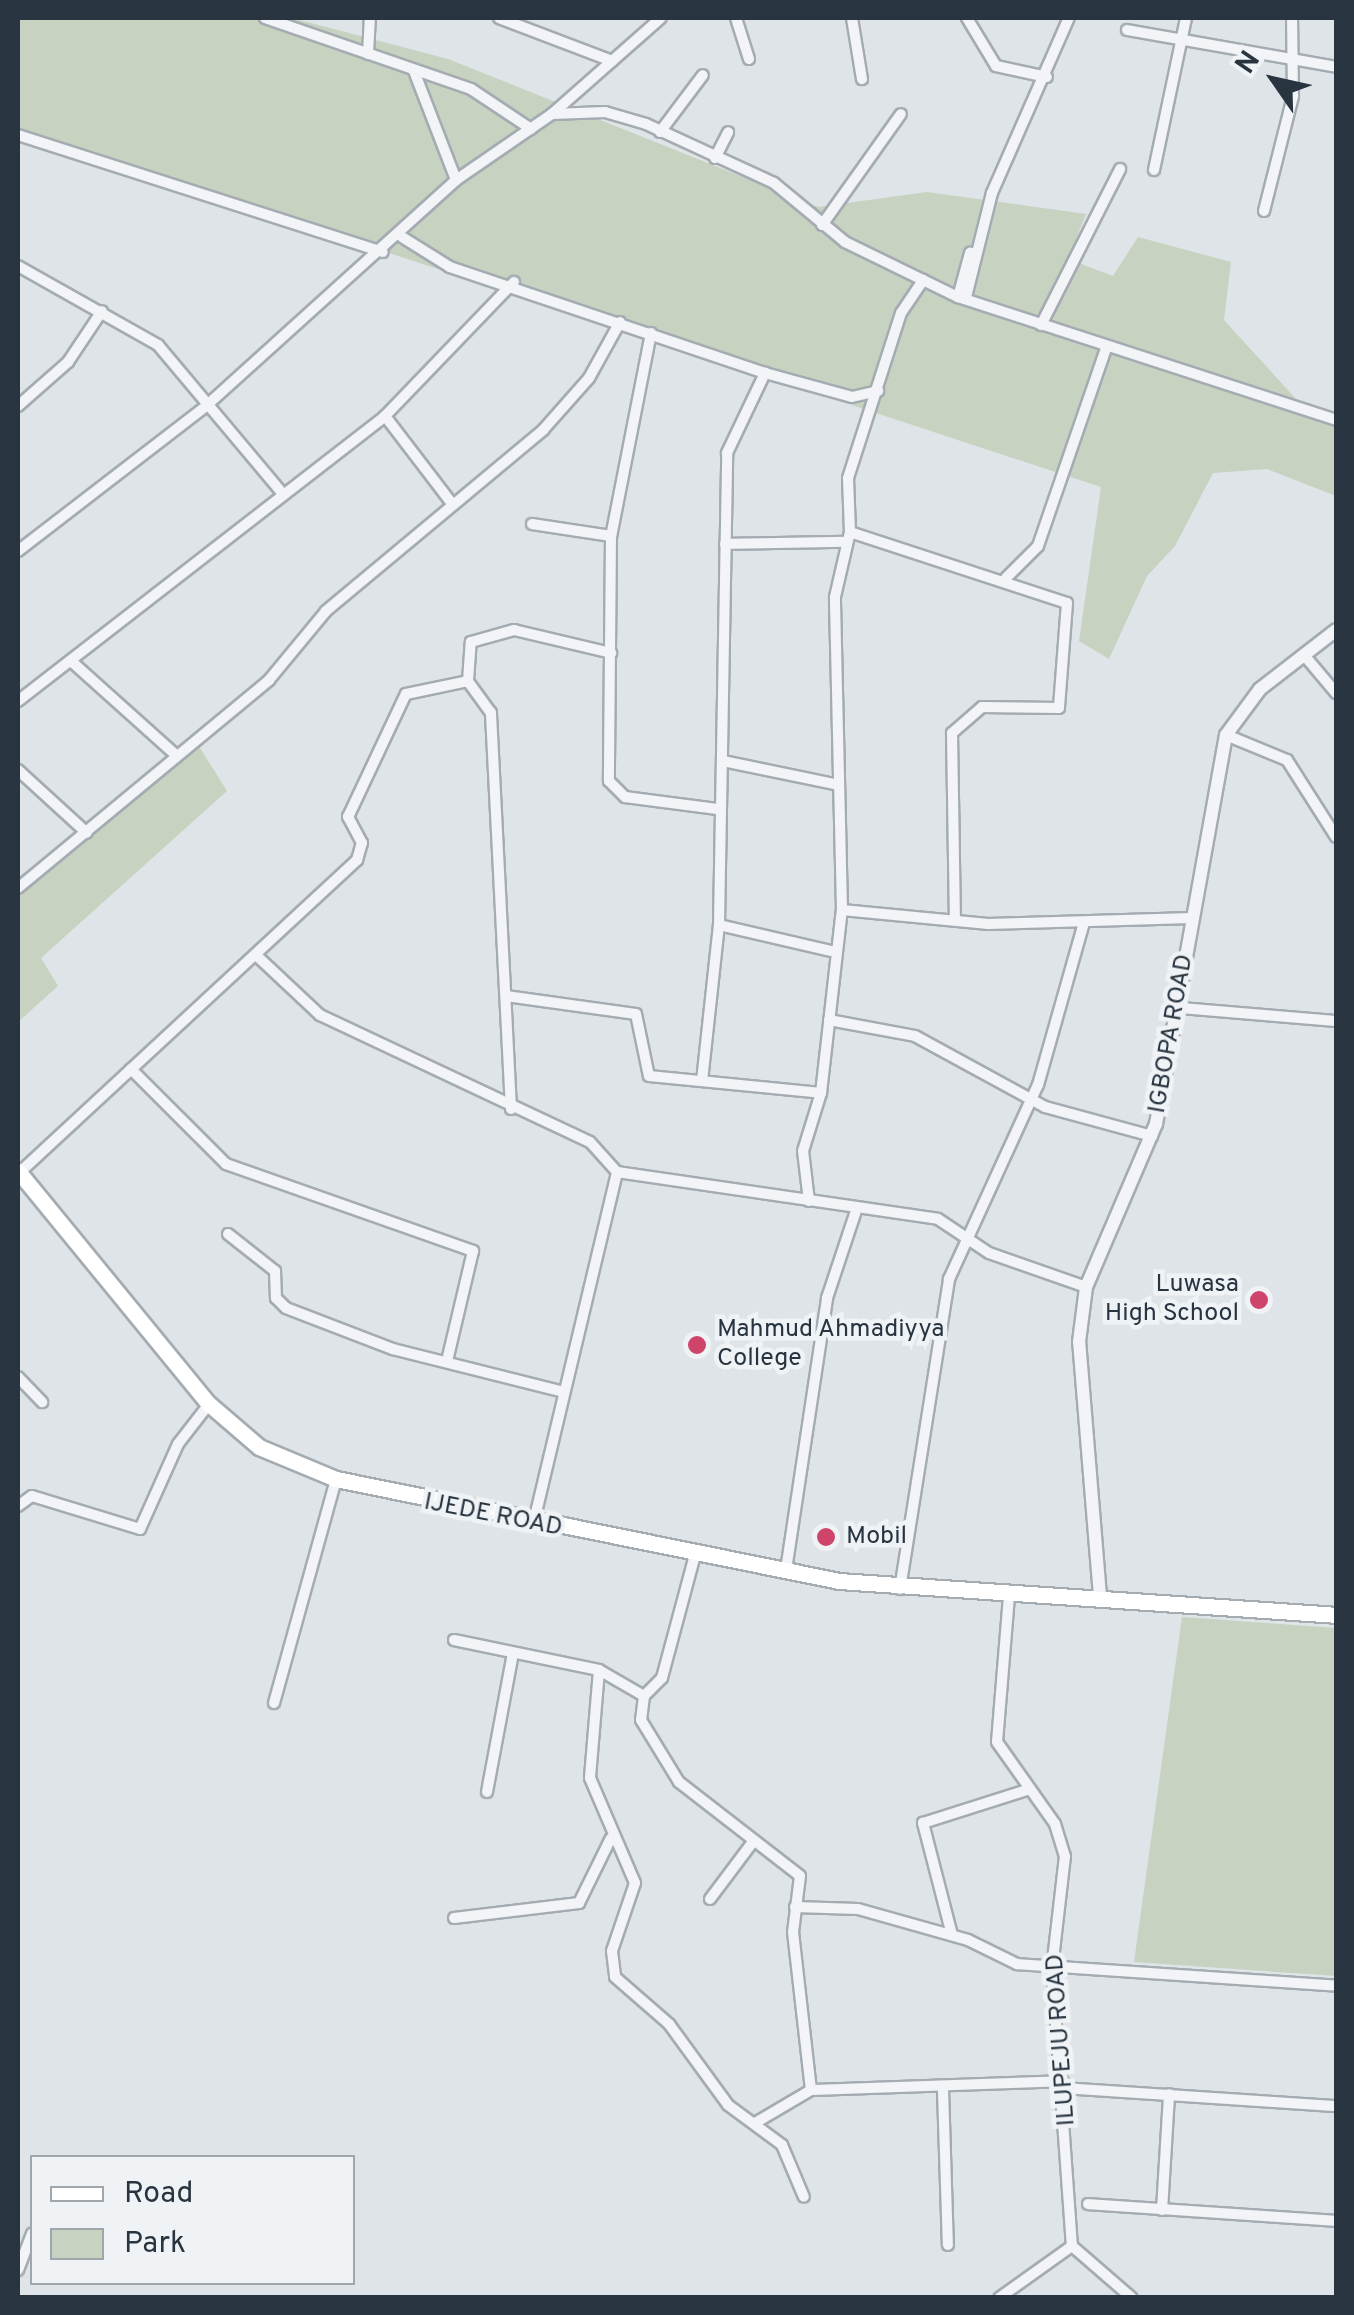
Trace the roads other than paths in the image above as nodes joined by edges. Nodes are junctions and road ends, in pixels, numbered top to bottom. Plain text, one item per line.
1 (265, 18) edge
2 (370, 18) edge
3 (499, 18) edge
4 (661, 18) edge
5 (736, 18) edge
6 (852, 18) edge
7 (967, 18) edge
8 (1069, 18) edge
9 (1186, 18) edge
10 (1292, 18) edge
11 (1128, 30) dead end
12 (1186, 38) junction
13 (368, 54) junction
14 (1294, 56) junction
15 (749, 59) dead end
16 (612, 61) junction
17 (1336, 67) edge
18 (413, 70) junction
19 (704, 74) dead end
20 (1047, 77) junction
21 (862, 78) dead end
22 (552, 114) junction
23 (901, 114) dead end
24 (531, 129) junction
25 (660, 132) junction
26 (728, 132) dead end
27 (18, 136) edge
28 (715, 158) junction
29 (1120, 170) dead end
30 (1154, 170) dead end
31 (456, 180) junction
32 (1264, 211) dead end
33 (822, 226) junction
34 (402, 236) junction
35 (383, 252) junction
36 (971, 252) junction
37 (18, 266) edge
38 (960, 267) junction
39 (923, 280) junction
40 (514, 282) junction
41 (936, 286) junction
42 (962, 297) junction
43 (102, 311) junction
44 (620, 322) junction
45 (1041, 325) junction
46 (651, 334) junction
47 (1106, 348) junction
48 (765, 373) junction
49 (878, 391) junction
50 (18, 406) edge
51 (206, 406) junction
52 (385, 416) junction
53 (1336, 420) edge
54 (282, 493) junction
55 (450, 502) junction
56 (532, 524) dead end
57 (850, 532) junction
58 (611, 536) junction
59 (842, 542) junction
60 (725, 544) junction
61 (18, 551) edge
62 (1006, 578) junction
63 (1336, 630) edge
64 (611, 654) junction
65 (1304, 655) junction
66 (71, 661) junction
67 (468, 682) junction
68 (1336, 693) edge
69 (18, 701) edge
70 (1226, 735) junction
71 (177, 756) junction
72 (723, 761) junction
73 (18, 770) edge
74 (839, 785) junction
75 (717, 808) junction
76 (86, 833) junction
77 (1336, 837) edge
78 (18, 888) edge
79 (842, 910) junction
80 (954, 917) junction
81 (1192, 918) junction
82 (1084, 922) junction
83 (719, 925) junction
84 (831, 951) junction
85 (256, 955) junction
86 (506, 996) junction
87 (1180, 1008) junction
88 (829, 1020) junction
89 (1336, 1021) edge
90 (131, 1070) junction
91 (702, 1081) junction
92 (821, 1093) junction
93 (1030, 1098) junction
94 (511, 1109) junction
95 (1152, 1136) junction
96 (18, 1172) edge
97 (618, 1172) junction
98 (802, 1188) junction
99 (794, 1199) junction
100 (809, 1201) junction
101 (856, 1211) junction
102 (228, 1234) dead end
103 (967, 1242) junction
104 (1086, 1287) junction
105 (446, 1361) junction
106 (18, 1378) edge
107 (564, 1392) junction
108 (42, 1402) dead end
109 (208, 1404) junction
110 (336, 1479) junction
111 (18, 1506) edge
112 (534, 1524) junction
113 (695, 1555) junction
114 (786, 1570) junction
115 (900, 1588) junction
116 (1009, 1596) junction
117 (1100, 1596) junction
118 (1336, 1616) edge
119 (454, 1640) dead end
120 (513, 1653) junction
121 (599, 1670) junction
122 (644, 1696) junction
123 (274, 1703) dead end
124 (1027, 1790) junction
125 (486, 1792) dead end
126 (611, 1838) junction
127 (752, 1843) junction
128 (710, 1899) dead end
129 (795, 1907) junction
130 (454, 1918) dead end
131 (952, 1935) junction
132 (1052, 1968) junction
133 (1336, 1986) edge
134 (1064, 2084) junction
135 (811, 2090) junction
136 (944, 2090) junction
137 (1169, 2094) junction
138 (1336, 2106) edge
139 (755, 2124) junction
140 (804, 2197) dead end
141 (1088, 2204) dead end
142 (1162, 2210) junction
143 (1336, 2220) edge
144 (30, 2239) edge
145 (948, 2245) dead end
146 (1072, 2246) junction
147 (18, 2270) edge
148 (999, 2298) edge
149 (1132, 2298) edge

1 - 13 street
2 - 13 street
3 - 16 street
4 - 16 street
5 - 15 street
6 - 21 street
7 - 20 street
8 - 20 street
9 - 12 street
10 - 14 street
11 - 12 street
12 - 14 street
12 - 30 street
13 - 18 street
14 - 17 street
14 - 32 street
16 - 22 street
18 - 24 street
18 - 31 street
19 - 25 street
20 - 36 street
22 - 24 street
22 - 25 street
23 - 33 street
24 - 31 street
25 - 28 street
26 - 28 street
27 - 35 street
28 - 33 street
29 - 45 street
31 - 34 street
33 - 39 street
34 - 35 street
34 - 40 street
35 - 51 street
36 - 38 street
36 - 42 street
37 - 43 street
38 - 41 street
38 - 42 street
39 - 41 street
39 - 49 street
40 - 44 street
40 - 52 street
41 - 42 street
42 - 45 street
43 - 50 street
43 - 51 street
44 - 46 street
44 - 55 street
45 - 47 street
46 - 48 street
46 - 58 street
47 - 53 street
47 - 62 street
48 - 49 street
48 - 60 street
49 - 57 street
51 - 54 street
51 - 61 street
52 - 54 street
52 - 55 street
54 - 66 street
55 - 71 street
56 - 58 street
57 - 59 street
57 - 62 street
58 - 64 street
59 - 60 street
59 - 74 street
60 - 72 street
62 - 80 street
63 - 65 street, IGBOPA ROAD
64 - 67 street
64 - 75 street
65 - 68 street
65 - 70 street, IGBOPA ROAD
66 - 69 street
66 - 71 street
67 - 85 street
67 - 86 street
70 - 77 street
70 - 81 street, IGBOPA ROAD
71 - 76 street
72 - 74 street
72 - 75 street
73 - 76 street
74 - 79 street
75 - 83 street
76 - 78 street
79 - 80 street
79 - 84 street
80 - 82 street
81 - 82 street
81 - 87 street, IGBOPA ROAD
82 - 93 street
83 - 84 street
83 - 91 street
84 - 88 street
85 - 90 street
85 - 94 street
86 - 91 street
86 - 94 street
87 - 89 street
87 - 95 street, IGBOPA ROAD
88 - 92 street
88 - 93 street
90 - 96 street
90 - 105 street
91 - 92 street
92 - 98 street
93 - 95 street
93 - 103 street
94 - 97 street
95 - 104 street, IGBOPA ROAD
96 - 109 main road, IJEDE ROAD
97 - 99 street
97 - 107 street
98 - 99 street
98 - 100 street
99 - 100 street
100 - 101 street
101 - 103 street
101 - 114 street
102 - 105 street
103 - 104 street
103 - 115 street
104 - 117 street, IGBOPA ROAD
105 - 107 street
106 - 108 street
107 - 112 street
109 - 110 main road, IJEDE ROAD
109 - 111 street
110 - 112 main road, IJEDE ROAD
110 - 123 street
112 - 113 main road, IJEDE ROAD
113 - 114 main road, IJEDE ROAD
113 - 122 street
114 - 115 main road, IJEDE ROAD
115 - 116 main road, IJEDE ROAD
116 - 117 main road, IJEDE ROAD
116 - 124 street, ILUPEJU ROAD
117 - 118 main road, IJEDE ROAD
119 - 120 street
120 - 121 street
120 - 125 street
121 - 122 street
121 - 126 street
122 - 127 street
124 - 131 street
124 - 132 street, ILUPEJU ROAD
126 - 130 street
126 - 139 street
127 - 128 street
127 - 129 street
129 - 131 street
129 - 135 street
131 - 132 street
132 - 133 street
132 - 134 street, ILUPEJU ROAD
134 - 136 street
134 - 137 street
134 - 146 street, ILUPEJU ROAD
135 - 136 street
135 - 139 street
136 - 145 street
137 - 138 street
137 - 142 street
139 - 140 street
141 - 142 street
142 - 143 street
144 - 147 street
146 - 148 street
146 - 149 street

